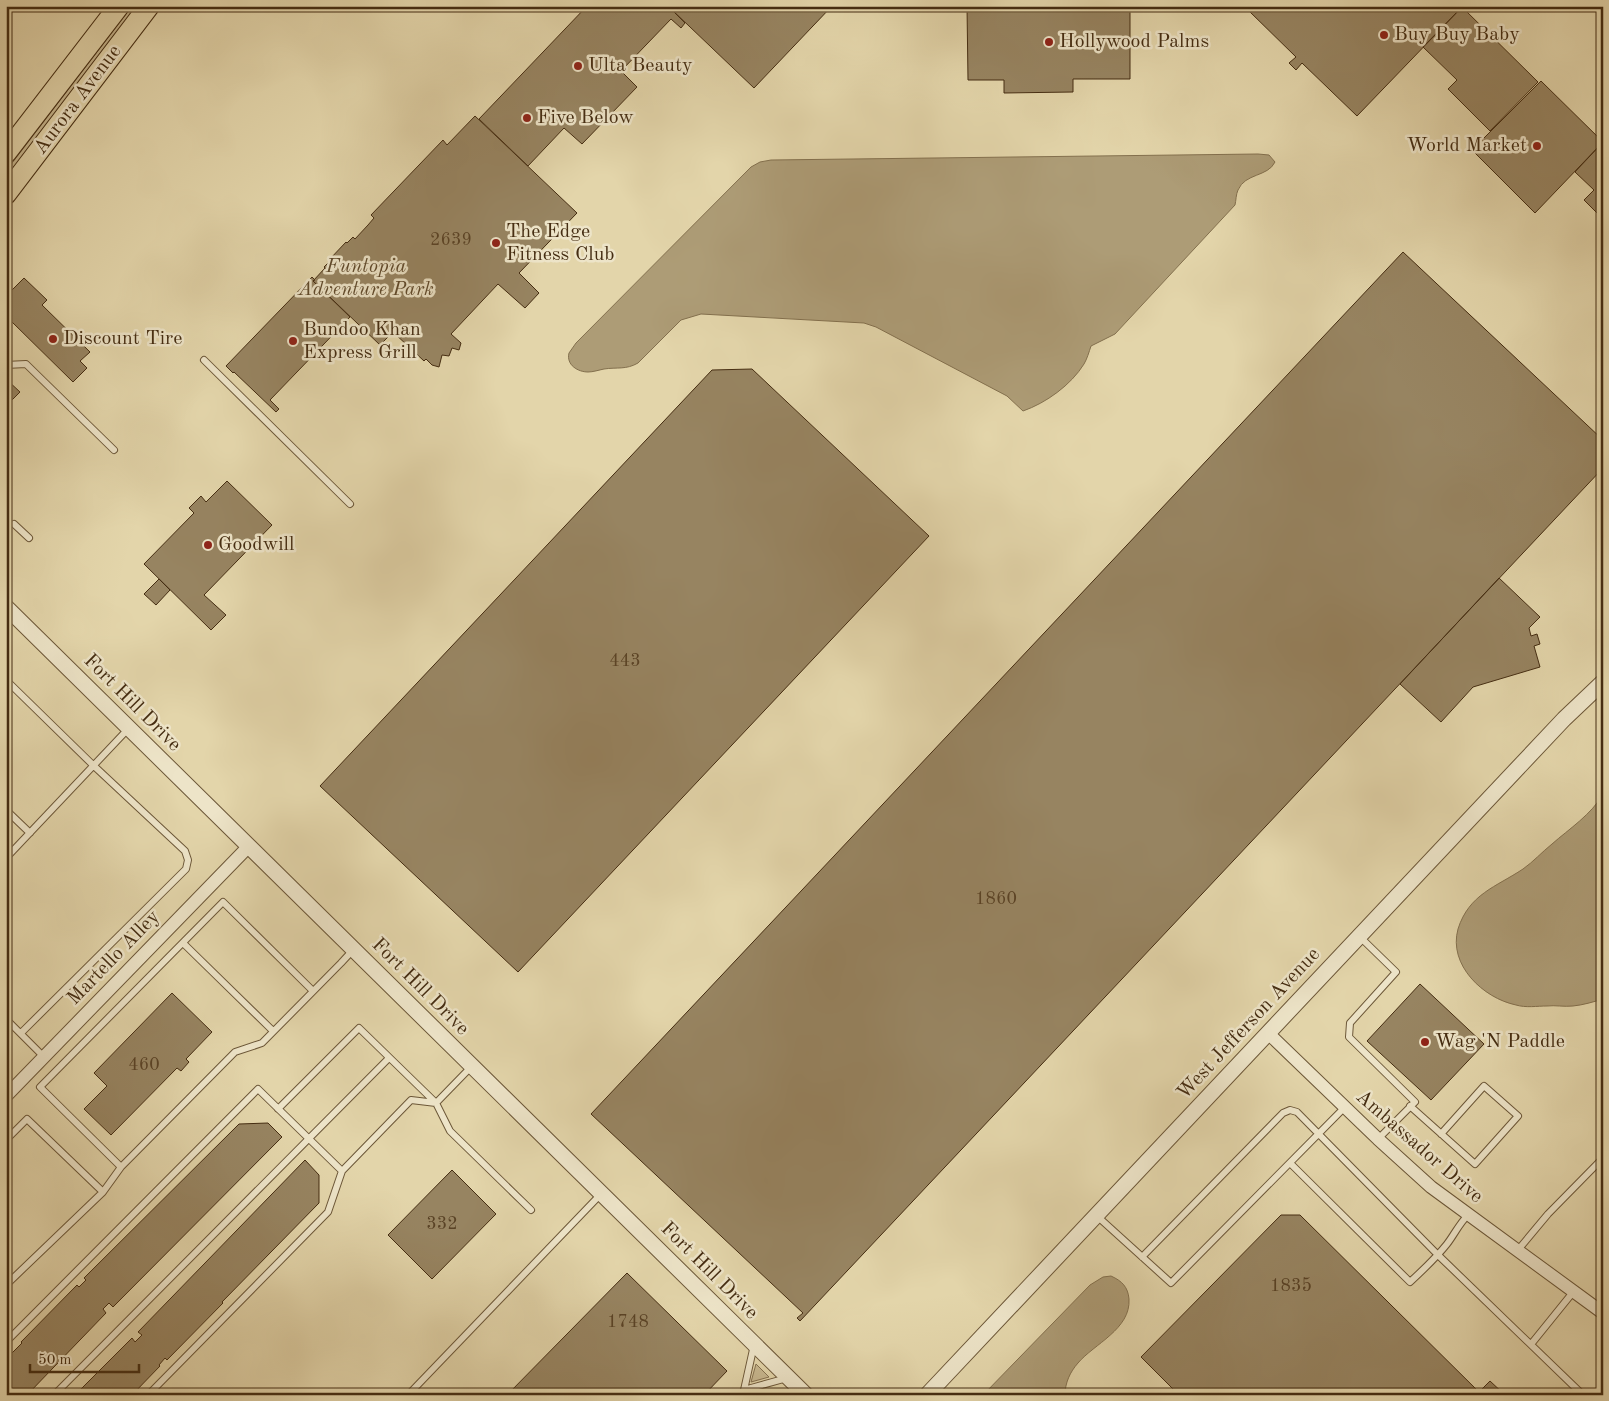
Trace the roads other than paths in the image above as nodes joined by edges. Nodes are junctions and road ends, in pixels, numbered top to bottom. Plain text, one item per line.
1 (119, 6) edge
2 (149, 6) edge
3 (6, 153) edge
4 (6, 194) edge
5 (204, 360) dead end
6 (6, 365) edge
7 (114, 450) dead end
8 (350, 504) dead end
9 (14, 524) dead end
10 (29, 538) dead end
11 (6, 607) edge
12 (6, 680) edge
13 (1603, 682) edge
14 (129, 728) junction
15 (94, 766) junction
16 (6, 810) edge
17 (30, 833) junction
18 (249, 846) junction
19 (6, 858) edge
20 (1360, 936) junction
21 (183, 942) junction
22 (354, 950) junction
23 (313, 991) junction
24 (6, 1019) edge
25 (273, 1032) junction
26 (21, 1033) junction
27 (1268, 1033) junction
28 (44, 1057) junction
29 (389, 1058) junction
30 (472, 1066) junction
31 (6, 1095) edge
32 (436, 1103) junction
33 (1410, 1106) junction
34 (1344, 1107) junction
35 (278, 1109) junction
36 (1319, 1134) junction
37 (1441, 1134) junction
38 (309, 1138) junction
39 (1378, 1139) junction
40 (6, 1140) edge
41 (1603, 1158) edge
42 (1290, 1163) junction
43 (121, 1167) junction
44 (342, 1171) junction
45 (103, 1192) junction
46 (602, 1193) junction
47 (531, 1210) dead end
48 (1096, 1215) junction
49 (1468, 1215) junction
50 (1518, 1250) junction
51 (1438, 1255) junction
52 (1142, 1256) junction
53 (6, 1285) edge
54 (1574, 1291) junction
55 (1603, 1313) edge
56 (6, 1342) edge
57 (1532, 1343) junction
58 (754, 1344) junction
59 (789, 1378) junction
60 (742, 1392) edge
61 (54, 1395) edge
62 (148, 1395) edge
63 (408, 1395) edge
64 (806, 1395) edge
65 (927, 1395) edge
66 (1583, 1395) edge

1 - 3 main road, Aurora Avenue
2 - 4 main road, Aurora Avenue
5 - 8 lane
6 - 7 lane
9 - 10 lane
11 - 14 street, Fort Hill Drive
12 - 15 lane
13 - 20 street, West Jefferson Avenue
14 - 15 lane
14 - 18 street, Fort Hill Drive
15 - 17 lane
15 - 26 lane
16 - 17 lane
17 - 19 lane
18 - 22 street, Fort Hill Drive
18 - 28 street, Martello Alley
20 - 27 street, West Jefferson Avenue
20 - 33 lane
21 - 23 lane
21 - 25 lane
21 - 43 lane
22 - 23 lane
22 - 30 street, Fort Hill Drive
23 - 25 lane
24 - 26 lane
25 - 43 lane
26 - 28 lane
27 - 34 street, Ambassador Drive
27 - 48 street, West Jefferson Avenue
28 - 31 street, Martello Alley
29 - 32 lane
29 - 35 lane
29 - 38 lane
30 - 32 lane
30 - 46 street, Fort Hill Drive
32 - 44 lane
32 - 47 lane
33 - 37 lane
33 - 39 lane
34 - 36 lane
34 - 39 street, Ambassador Drive
35 - 38 lane
35 - 56 lane
36 - 42 lane
36 - 51 lane
36 - 52 lane
37 - 37 lane
38 - 44 lane
38 - 61 lane
39 - 49 street, Ambassador Drive
40 - 45 lane
41 - 50 lane
42 - 51 lane
42 - 52 lane
43 - 45 lane
44 - 62 lane
45 - 53 lane
46 - 58 street, Fort Hill Drive
46 - 63 lane
48 - 52 lane
48 - 65 street, West Jefferson Avenue
49 - 50 street, Ambassador Drive
49 - 51 lane
50 - 54 street, Ambassador Drive
51 - 57 lane
54 - 55 street, Ambassador Drive
54 - 57 lane
57 - 66 lane
58 - 59 street, Fort Hill Drive
58 - 60 lane
59 - 60 lane
59 - 64 street, Fort Hill Drive

